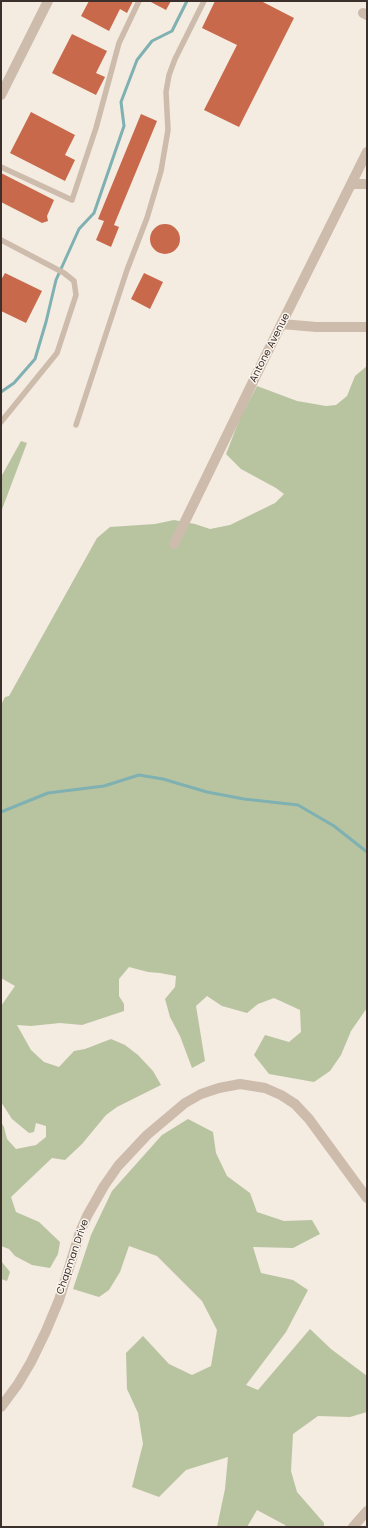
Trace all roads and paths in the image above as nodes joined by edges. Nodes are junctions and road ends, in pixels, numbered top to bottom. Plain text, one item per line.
1 (48, 1) edge
2 (139, 1) edge
3 (204, 1) edge
4 (1, 95) edge
5 (367, 152) edge
6 (1, 167) edge
7 (352, 184) junction
8 (367, 184) edge
9 (1, 240) edge
10 (282, 324) junction
11 (367, 327) edge
12 (1, 422) edge
13 (76, 426) dead end
14 (174, 544) dead end
15 (367, 1198) edge
16 (1, 1407) edge
17 (367, 1511) edge
18 (352, 1527) edge

1 - 4 street
2 - 6 lane
3 - 13 lane
5 - 7 street, Antone Avenue
7 - 8 street
7 - 10 street, Antone Avenue
9 - 12 lane
10 - 11 street
10 - 14 street, Antone Avenue
15 - 16 street, Chapman Drive
17 - 18 street

